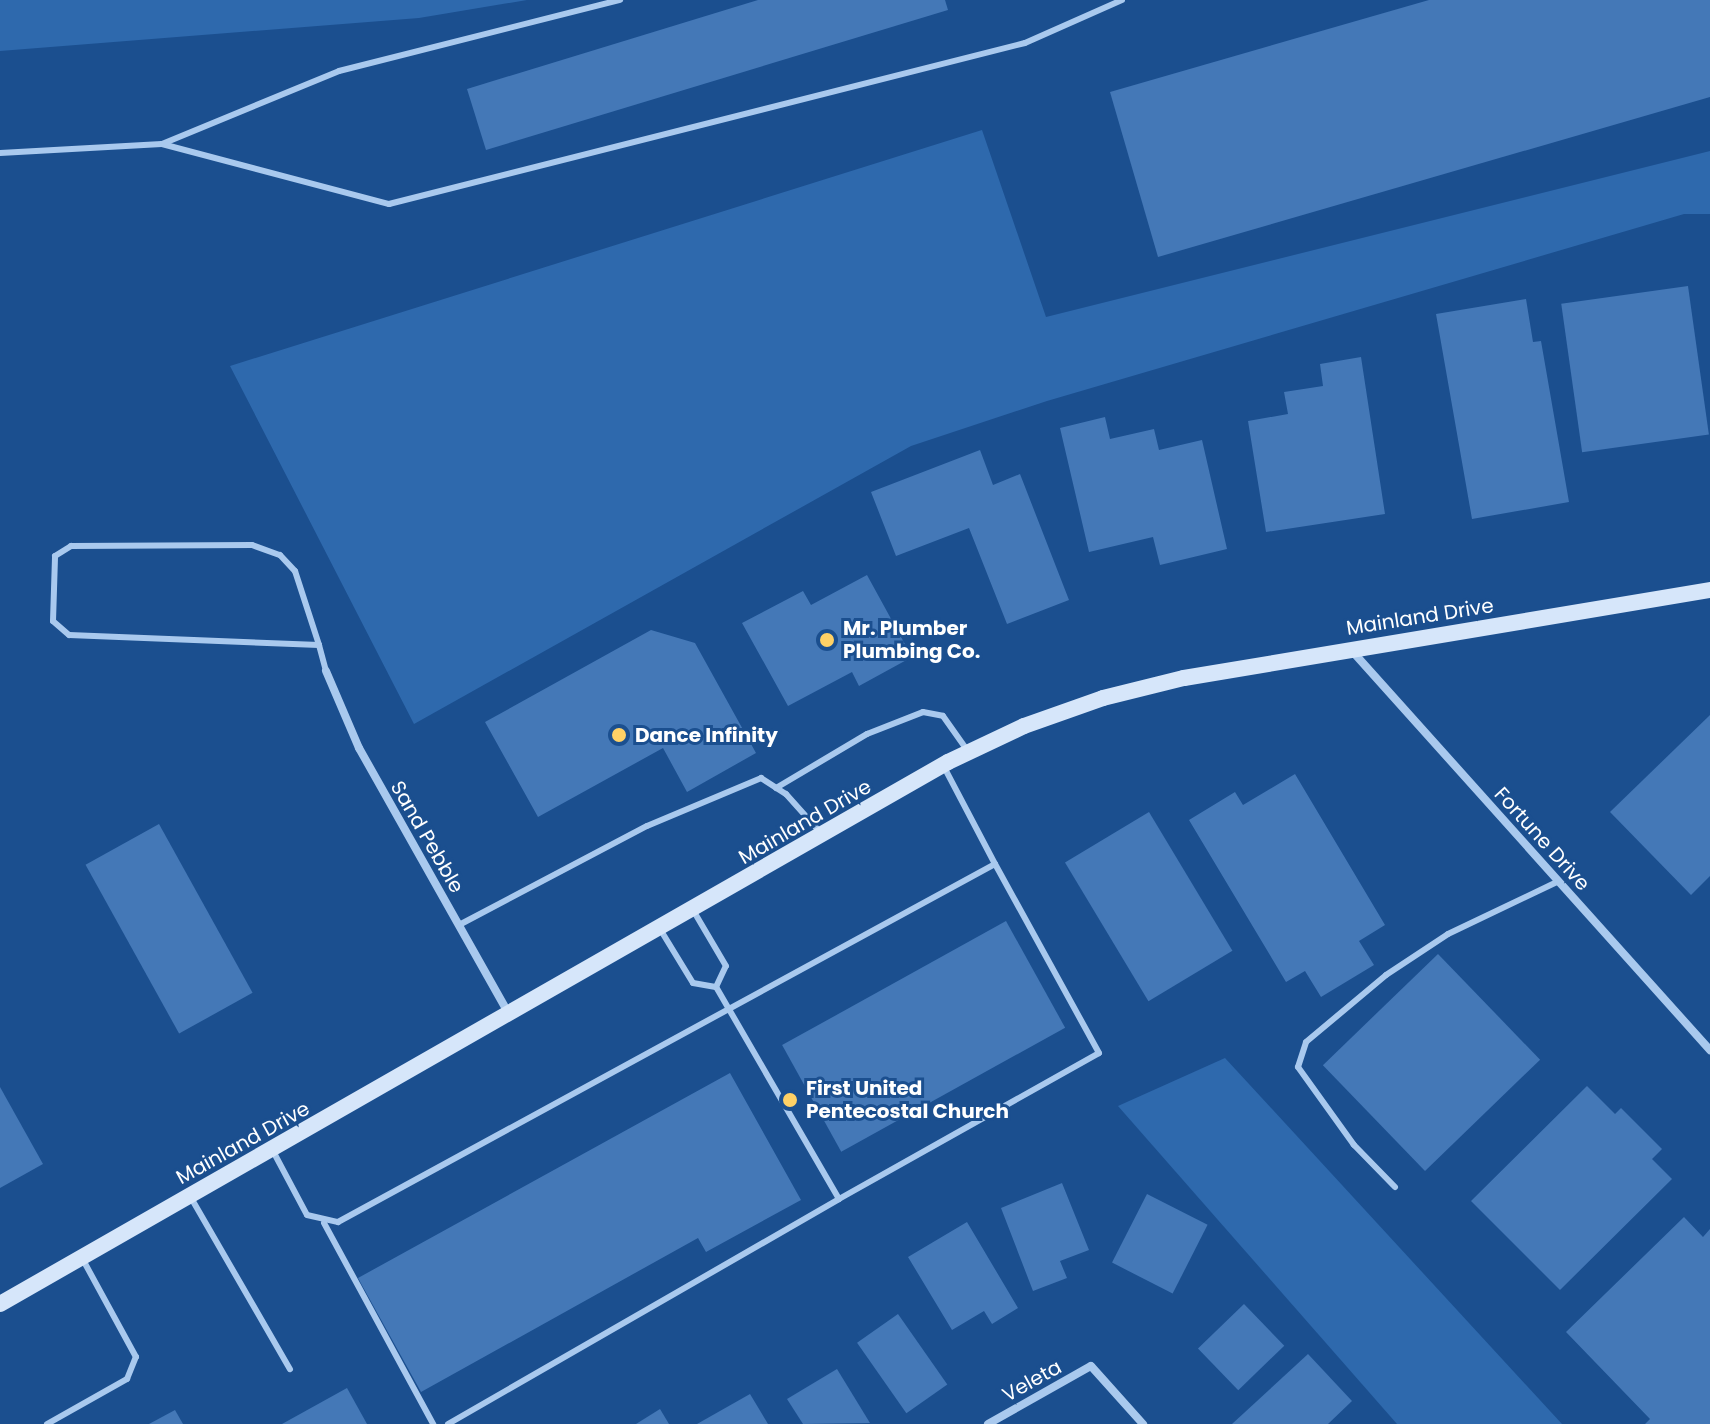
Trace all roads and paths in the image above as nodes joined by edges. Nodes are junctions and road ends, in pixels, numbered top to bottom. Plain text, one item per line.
1 (620, 0) edge
2 (1122, 0) edge
3 (162, 144) junction
4 (0, 153) edge
5 (1710, 590) edge
6 (319, 645) junction
7 (1351, 649) junction
8 (326, 671) joint
9 (969, 752) junction
10 (943, 765) junction
11 (776, 788) junction
12 (822, 835) junction
13 (995, 864) junction
14 (1559, 881) junction
15 (693, 910) junction
16 (459, 925) junction
17 (660, 929) junction
18 (716, 987) junction
19 (731, 1007) junction
20 (509, 1015) junction
21 (1710, 1050) edge
22 (273, 1150) junction
23 (1395, 1187) dead end
24 (190, 1196) junction
25 (839, 1199) junction
26 (324, 1223) junction
27 (82, 1258) junction
28 (0, 1304) edge
29 (290, 1369) dead end
30 (47, 1424) edge
31 (433, 1424) edge
32 (448, 1424) edge
33 (988, 1424) edge
34 (1143, 1424) edge

1 - 3 lane
2 - 3 lane
3 - 4 lane
5 - 7 main road, Mainland Drive
6 - 6 lane
6 - 8 lane
7 - 9 main road, Mainland Drive
7 - 14 street, Fortune Drive
8 - 16 street, Sand Pebble
9 - 10 main road, Mainland Drive
9 - 11 lane
10 - 12 main road, Mainland Drive
10 - 13 lane
11 - 12 lane
11 - 16 lane
12 - 15 main road, Mainland Drive
13 - 19 lane
13 - 25 lane
14 - 21 street, Fortune Drive
14 - 23 lane
15 - 17 main road, Mainland Drive
15 - 18 lane
16 - 20 street, Sand Pebble
17 - 18 lane
17 - 20 main road, Mainland Drive
18 - 19 lane
19 - 25 lane
19 - 26 lane
20 - 22 main road, Mainland Drive
22 - 24 main road, Mainland Drive
22 - 26 lane
24 - 27 main road, Mainland Drive
24 - 29 lane
25 - 32 lane
26 - 31 lane
27 - 28 main road, Mainland Drive
27 - 30 lane
33 - 34 street, Veleta

